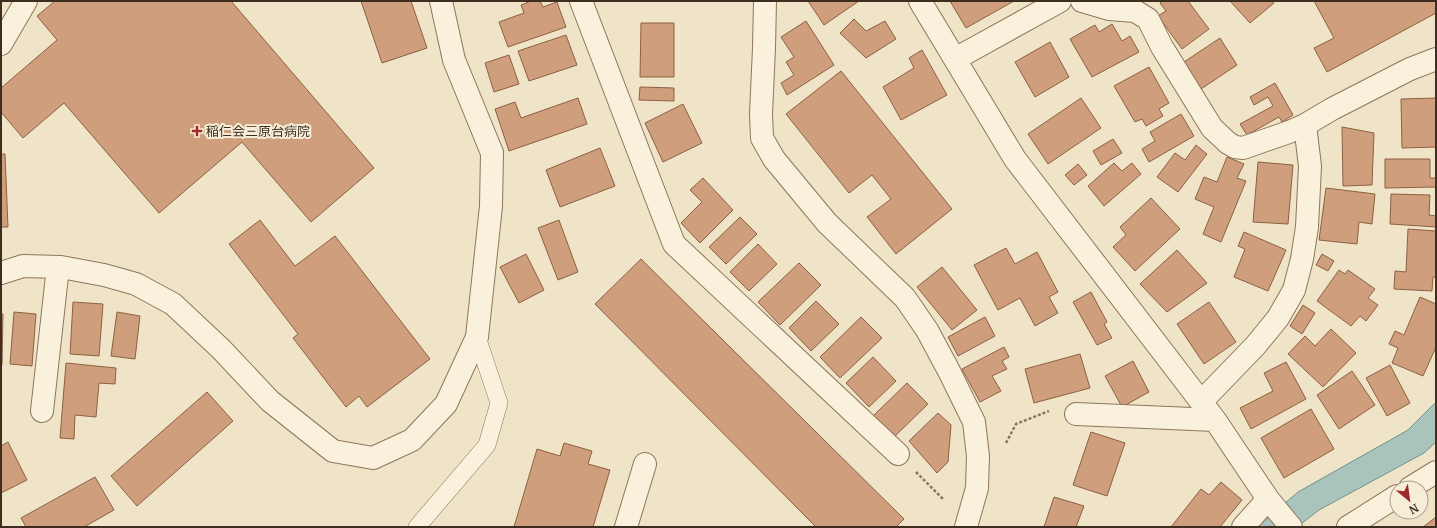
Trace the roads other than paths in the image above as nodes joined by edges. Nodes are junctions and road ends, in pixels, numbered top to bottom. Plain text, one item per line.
1 (26, 1) edge
2 (441, 1) edge
3 (581, 1) edge
4 (765, 1) edge
5 (920, 1) edge
6 (1060, 1) edge
7 (1082, 1) edge
8 (1, 44) edge
9 (955, 59) junction
10 (1436, 59) edge
11 (1305, 125) junction
12 (58, 268) junction
13 (1, 273) edge
14 (477, 337) junction
15 (1200, 402) junction
16 (42, 411) dead end
17 (1076, 414) road end
18 (1215, 420) junction
19 (898, 454) road end
20 (645, 464) dead end
21 (1436, 472) edge
22 (1423, 480) edge
23 (1268, 499) junction
24 (1389, 501) edge
25 (967, 525) edge
26 (417, 527) edge
27 (626, 527) edge
28 (1242, 527) edge
29 (1291, 527) edge
30 (1348, 527) edge

1 - 8 street
2 - 14 street
3 - 19 street
4 - 25 street
5 - 9 street
6 - 9 street
7 - 11 street
9 - 15 street
10 - 11 street
11 - 15 street
12 - 13 street
12 - 14 street
12 - 16 street
14 - 26 lane
15 - 18 street
17 - 18 street
18 - 23 street
20 - 27 street
21 - 22 street
23 - 28 street
23 - 29 street
24 - 30 street

